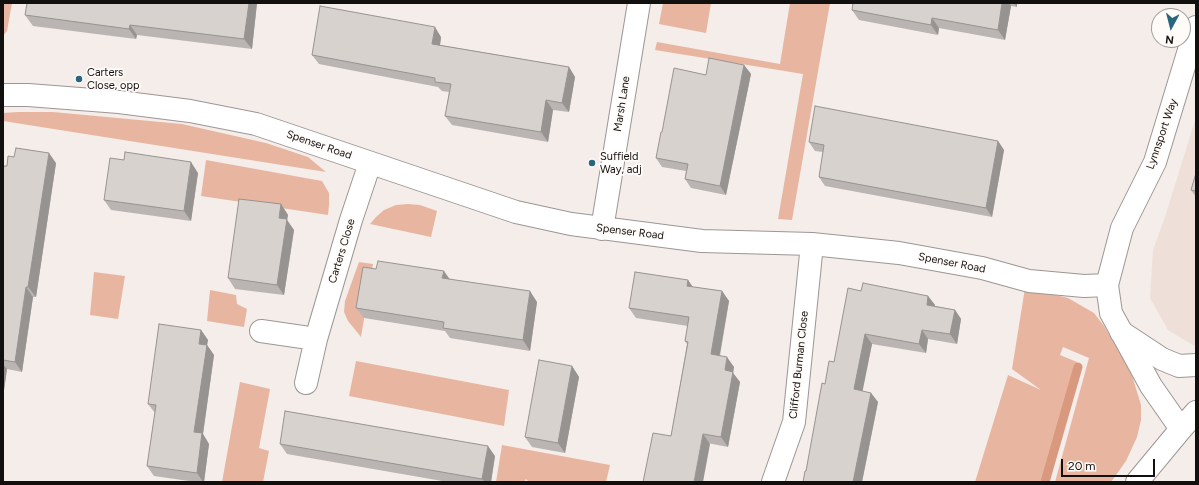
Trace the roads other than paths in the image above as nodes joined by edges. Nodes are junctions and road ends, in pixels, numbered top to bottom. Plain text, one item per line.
1 (639, 3) edge
2 (1196, 27) edge
3 (3, 95) edge
4 (370, 163) junction
5 (602, 228) junction
6 (812, 244) junction
7 (1108, 285) junction
8 (261, 331) dead end
9 (1121, 332) junction
10 (316, 340) junction
11 (1196, 365) edge
12 (306, 383) dead end
13 (1196, 412) edge
14 (1181, 429) junction
15 (773, 482) edge
16 (1137, 482) edge

1 - 5 street, Marsh Lane
2 - 7 street, Lynnsport Way
3 - 4 street, Spenser Road
4 - 5 street, Spenser Road
4 - 10 street, Carters Close
5 - 6 street, Spenser Road
6 - 7 street, Spenser Road
6 - 15 street, Clifford Burman Close
7 - 9 street
8 - 10 street
9 - 11 street
9 - 14 street
10 - 12 street, Carters Close
13 - 14 street
14 - 16 street

